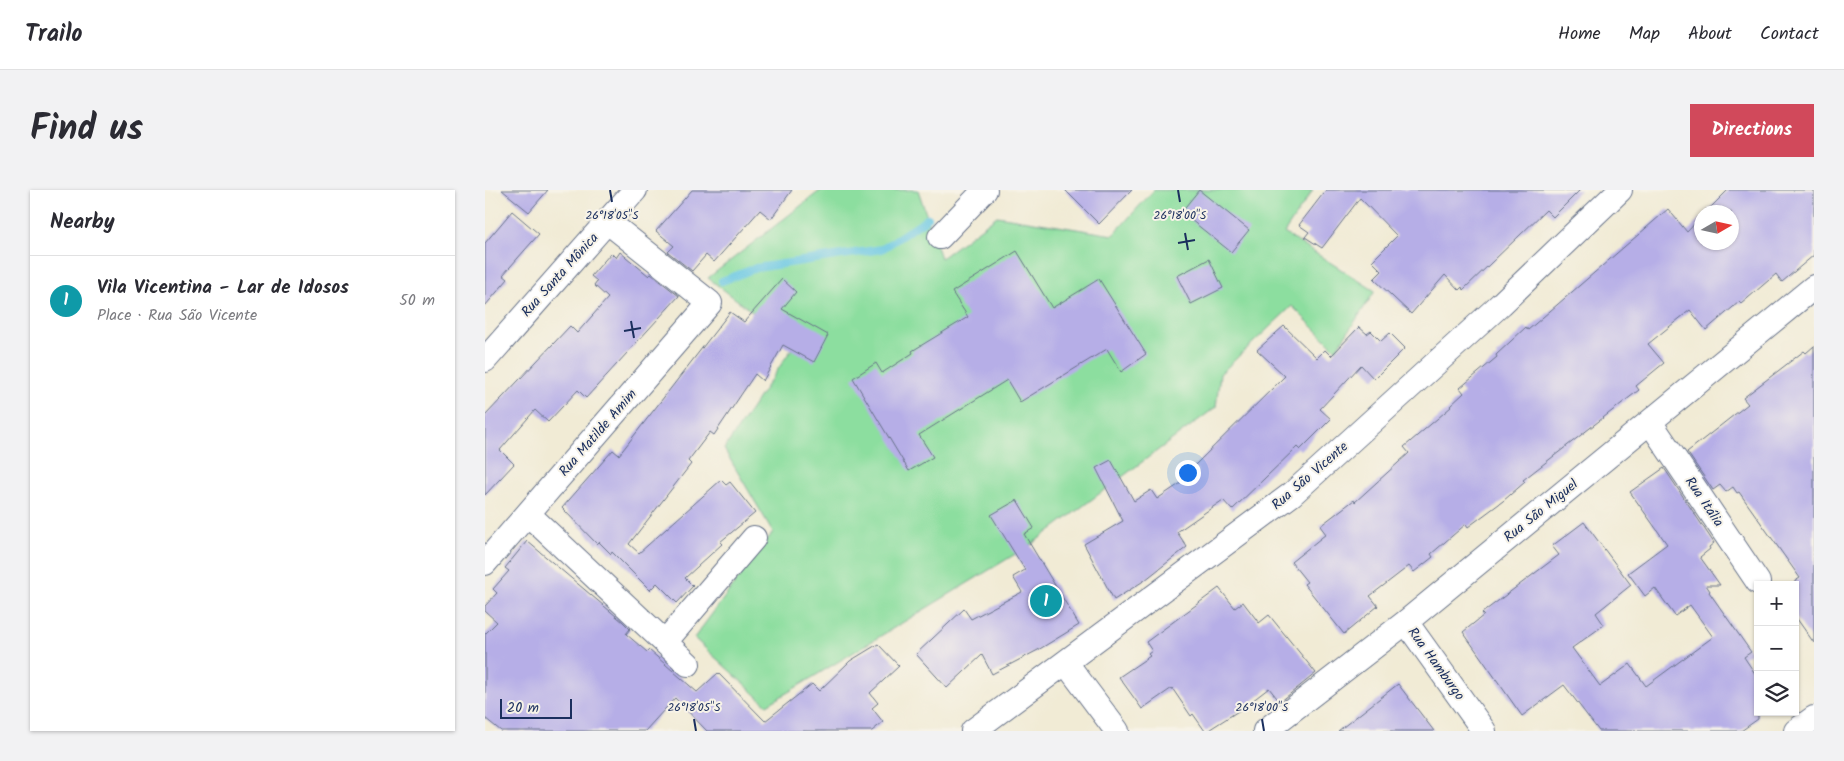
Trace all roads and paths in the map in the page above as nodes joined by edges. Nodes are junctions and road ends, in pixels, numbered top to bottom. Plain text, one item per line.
1 (635, 190) edge
2 (985, 190) edge
3 (1620, 190) edge
4 (608, 222) junction
5 (940, 237) dead end
6 (1814, 287) edge
7 (488, 350) edge
8 (1650, 422) junction
9 (528, 514) junction
10 (753, 538) dead end
11 (485, 562) edge
12 (1756, 581) edge
13 (1406, 622) junction
14 (665, 642) junction
15 (1065, 663) junction
16 (688, 664) dead end
17 (1814, 718) edge
18 (973, 731) edge
19 (1117, 731) edge
20 (1265, 731) edge
21 (1484, 731) edge
22 (1796, 731) edge

1 - 4 street, Rua Santa Mônica
2 - 5 street
3 - 15 street, Rua São Vicente
4 - 7 street, Rua Santa Mônica
4 - 9 street, Rua Matilde Amim
6 - 8 street, Rua São Miguel
8 - 12 street, Rua Itália
8 - 13 street, Rua São Miguel
9 - 11 street, Rua Matilde Amim
9 - 14 street
10 - 14 street
13 - 20 street, Rua São Miguel
13 - 21 street, Rua Hamburgo
14 - 16 street
15 - 18 street, Rua São Vicente
15 - 19 street
17 - 22 street

